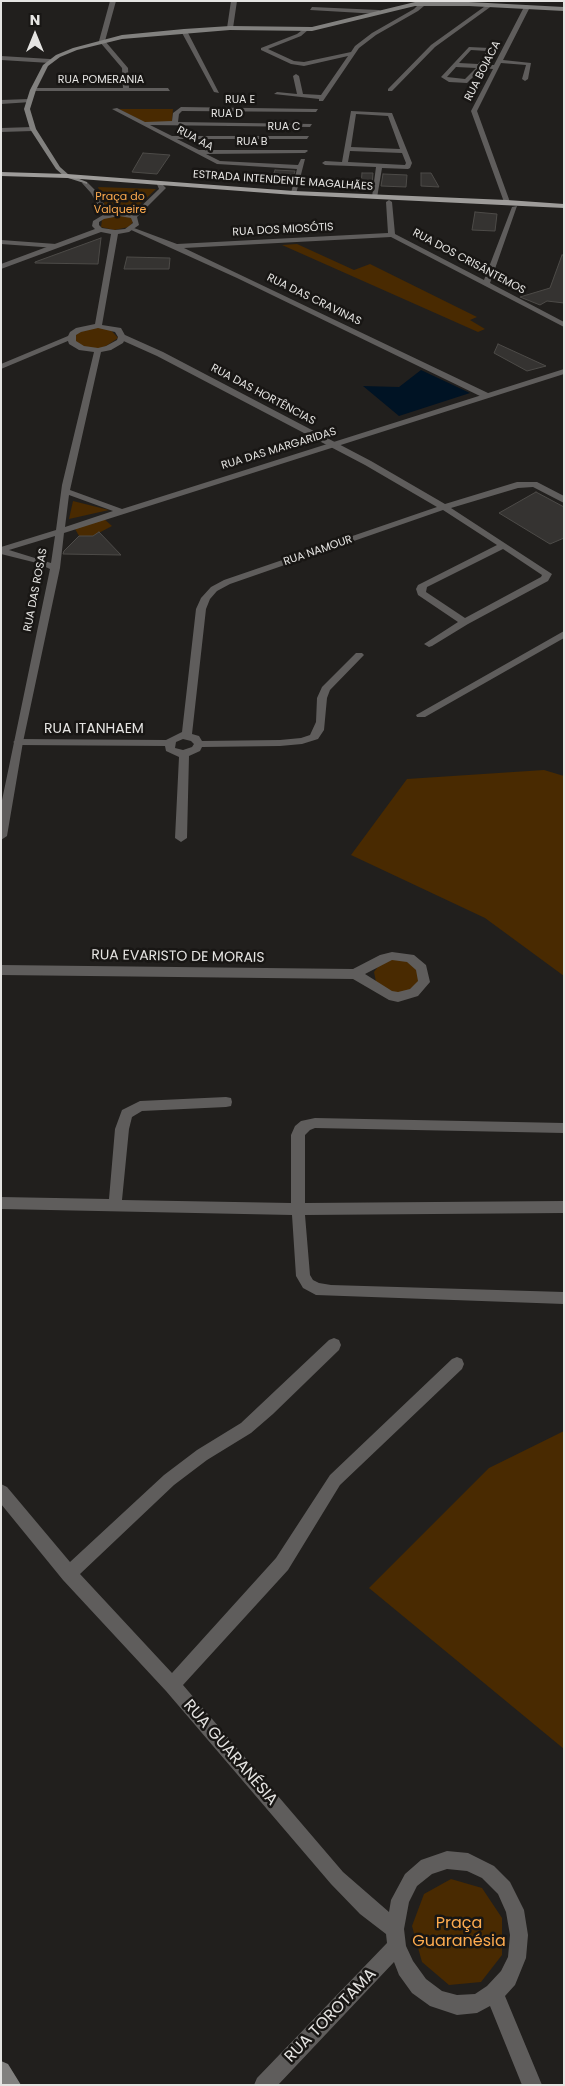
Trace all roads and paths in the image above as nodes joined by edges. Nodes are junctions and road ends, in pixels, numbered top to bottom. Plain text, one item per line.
1 (113, 1) edge
2 (234, 1) edge
3 (421, 3) edge
4 (469, 3) edge
5 (490, 5) junction
6 (527, 7) junction
7 (312, 9) dead end
8 (564, 9) edge
9 (389, 10) junction
10 (379, 12) junction
11 (408, 14) junction
12 (230, 28) junction
13 (305, 30) junction
14 (184, 31) junction
15 (102, 42) junction
16 (352, 53) junction
17 (1, 58) edge
18 (50, 61) junction
19 (498, 64) junction
20 (454, 65) junction
21 (480, 66) junction
22 (296, 76) dead end
23 (524, 79) dead end
24 (33, 90) junction
25 (126, 90) junction
26 (168, 90) dead end
27 (390, 90) dead end
28 (216, 92) dead end
29 (277, 94) dead end
30 (301, 96) junction
31 (29, 101) junction
32 (1, 102) edge
33 (116, 109) dead end
34 (144, 124) junction
35 (175, 124) junction
36 (310, 125) junction
37 (33, 129) junction
38 (1, 130) edge
39 (307, 137) junction
40 (171, 138) junction
41 (346, 149) junction
42 (305, 151) junction
43 (405, 151) junction
44 (200, 152) junction
45 (325, 163) dead end
46 (344, 164) junction
47 (379, 166) junction
48 (301, 167) junction
49 (1, 174) edge
50 (67, 176) junction
51 (1, 180) edge
52 (85, 184) junction
53 (160, 186) junction
54 (294, 193) junction
55 (375, 197) junction
56 (389, 202) junction
57 (507, 202) junction
58 (564, 206) edge
59 (515, 207) junction
60 (564, 211) edge
61 (107, 215) junction
62 (134, 217) junction
63 (132, 229) junction
64 (100, 230) junction
65 (115, 232) junction
66 (392, 235) junction
67 (1, 242) edge
68 (56, 246) junction
69 (175, 246) junction
70 (1, 267) edge
71 (486, 283) junction
72 (564, 325) edge
73 (98, 326) junction
74 (122, 337) junction
75 (71, 338) junction
76 (98, 350) junction
77 (1, 367) edge
78 (564, 371) edge
79 (485, 395) junction
80 (334, 444) junction
81 (65, 491) junction
82 (564, 500) edge
83 (444, 507) junction
84 (124, 512) junction
85 (59, 532) junction
86 (502, 546) junction
87 (1, 550) edge
88 (55, 568) junction
89 (465, 622) junction
90 (564, 634) edge
91 (429, 644) dead end
92 (359, 656) dead end
93 (421, 714) dead end
94 (187, 735) junction
95 (18, 742) junction
96 (169, 743) junction
97 (199, 744) junction
98 (184, 754) junction
99 (1, 836) edge
100 (181, 838) dead end
101 (1, 970) edge
102 (355, 974) junction
103 (226, 1102) dead end
104 (564, 1128) edge
105 (1, 1202) edge
106 (115, 1205) junction
107 (564, 1207) edge
108 (298, 1209) junction
109 (564, 1298) edge
110 (334, 1345) dead end
111 (457, 1364) dead end
112 (1, 1492) edge
113 (69, 1574) junction
114 (172, 1685) junction
115 (396, 1938) junction
116 (494, 1993) junction
117 (1, 2071) edge
118 (11, 2085) edge
119 (264, 2085) edge
120 (532, 2085) edge

1 - 15 street
2 - 12 street
3 - 4 main road
3 - 9 main road
3 - 11 street
4 - 5 main road
5 - 6 main road
5 - 27 street
6 - 8 main road
6 - 19 street, RUA BOIACA
7 - 10 street
9 - 10 main road
9 - 11 street
10 - 13 main road
11 - 16 street
12 - 13 main road
12 - 14 main road
13 - 16 street
14 - 15 main road
14 - 28 street
15 - 18 main road
15 - 25 street
16 - 30 street
17 - 18 street
18 - 24 main road
19 - 21 street
19 - 23 street
19 - 57 street, RUA BOIACA
20 - 21 street
20 - 21 street
20 - 21 street
22 - 30 street
24 - 25 street, RUA POMERANIA
24 - 31 main road
25 - 26 street, RUA POMERANIA
29 - 30 street
31 - 32 street
31 - 37 main road
33 - 34 street, RUA AA
34 - 35 street, RUA D
34 - 40 street, RUA AA
35 - 36 street, RUA D
35 - 36 street, RUA E
36 - 39 street
37 - 38 street
37 - 50 main road
39 - 40 street, RUA C
39 - 42 street
40 - 44 street, RUA AA
41 - 43 street
41 - 43 street
41 - 46 street
42 - 44 street, RUA B
42 - 48 street
43 - 47 street
44 - 48 street, RUA AA
45 - 46 street
46 - 47 street
47 - 55 street
48 - 54 street
49 - 50 main road, ESTRADA INTENDENTE MAGALHÃES
50 - 52 main road
50 - 53 main road, ESTRADA INTENDENTE MAGALHÃES
51 - 52 main road, ESTRADA INTENDENTE MAGALHÃES
52 - 53 main road, ESTRADA INTENDENTE MAGALHÃES
52 - 61 street
53 - 54 main road, ESTRADA INTENDENTE MAGALHÃES
53 - 56 main road, ESTRADA INTENDENTE MAGALHÃES
53 - 62 street
54 - 55 main road, ESTRADA INTENDENTE MAGALHÃES
55 - 57 main road, ESTRADA INTENDENTE MAGALHÃES
56 - 59 main road, ESTRADA INTENDENTE MAGALHÃES
56 - 66 street, RUA DOS CRISÂNTEMOS
57 - 58 main road, ESTRADA INTENDENTE MAGALHÃES
59 - 60 main road, ESTRADA INTENDENTE MAGALHÃES
59 - 71 street
61 - 62 street
61 - 64 street
62 - 63 street
63 - 65 street
63 - 69 street, RUA DAS CRAVINAS
64 - 65 street
64 - 68 street
65 - 73 street
66 - 69 street, RUA DOS MIOSÓTIS
66 - 71 street, RUA DOS CRISÂNTEMOS
67 - 68 street
68 - 70 street
69 - 79 street, RUA DAS CRAVINAS
71 - 72 street, RUA DOS CRISÂNTEMOS
73 - 74 street, RUA DAS HORTÊNCIAS
73 - 75 street
74 - 76 street
74 - 80 street, RUA DAS HORTÊNCIAS
75 - 76 street
75 - 77 street
76 - 81 street, RUA DAS ROSAS
78 - 79 street, RUA DAS MARGARIDAS
79 - 80 street, RUA DAS MARGARIDAS
80 - 83 street, RUA DAS HORTÊNCIAS
80 - 84 street, RUA DAS MARGARIDAS
81 - 84 street
81 - 85 street, RUA DAS ROSAS
82 - 83 street, RUA NAMOUR
83 - 86 street, RUA DAS HORTÊNCIAS
83 - 94 street, RUA NAMOUR
84 - 85 street, RUA DAS MARGARIDAS
85 - 87 street, RUA DAS MARGARIDAS
85 - 88 street, RUA DAS ROSAS
86 - 89 street
86 - 89 street, RUA DAS HORTÊNCIAS
87 - 88 street
88 - 95 street, RUA DAS ROSAS
89 - 91 street
90 - 93 street
92 - 97 street
94 - 96 street
94 - 97 street
95 - 96 street, RUA ITANHAEM
95 - 99 street, RUA DAS ROSAS
96 - 98 street
97 - 98 street
98 - 100 street
101 - 102 street, RUA EVARISTO DE MORAIS
102 - 102 street, RUA EVARISTO DE MORAIS
103 - 106 street
104 - 108 street
105 - 106 street
106 - 108 street
107 - 108 street
108 - 109 street
110 - 113 street
111 - 114 street
112 - 113 street, RUA GUARANÉSIA
113 - 114 street, RUA GUARANÉSIA
114 - 115 street, RUA GUARANÉSIA
115 - 116 street
115 - 116 street
115 - 119 street, RUA TOROTAMA
116 - 120 street
117 - 118 main road

